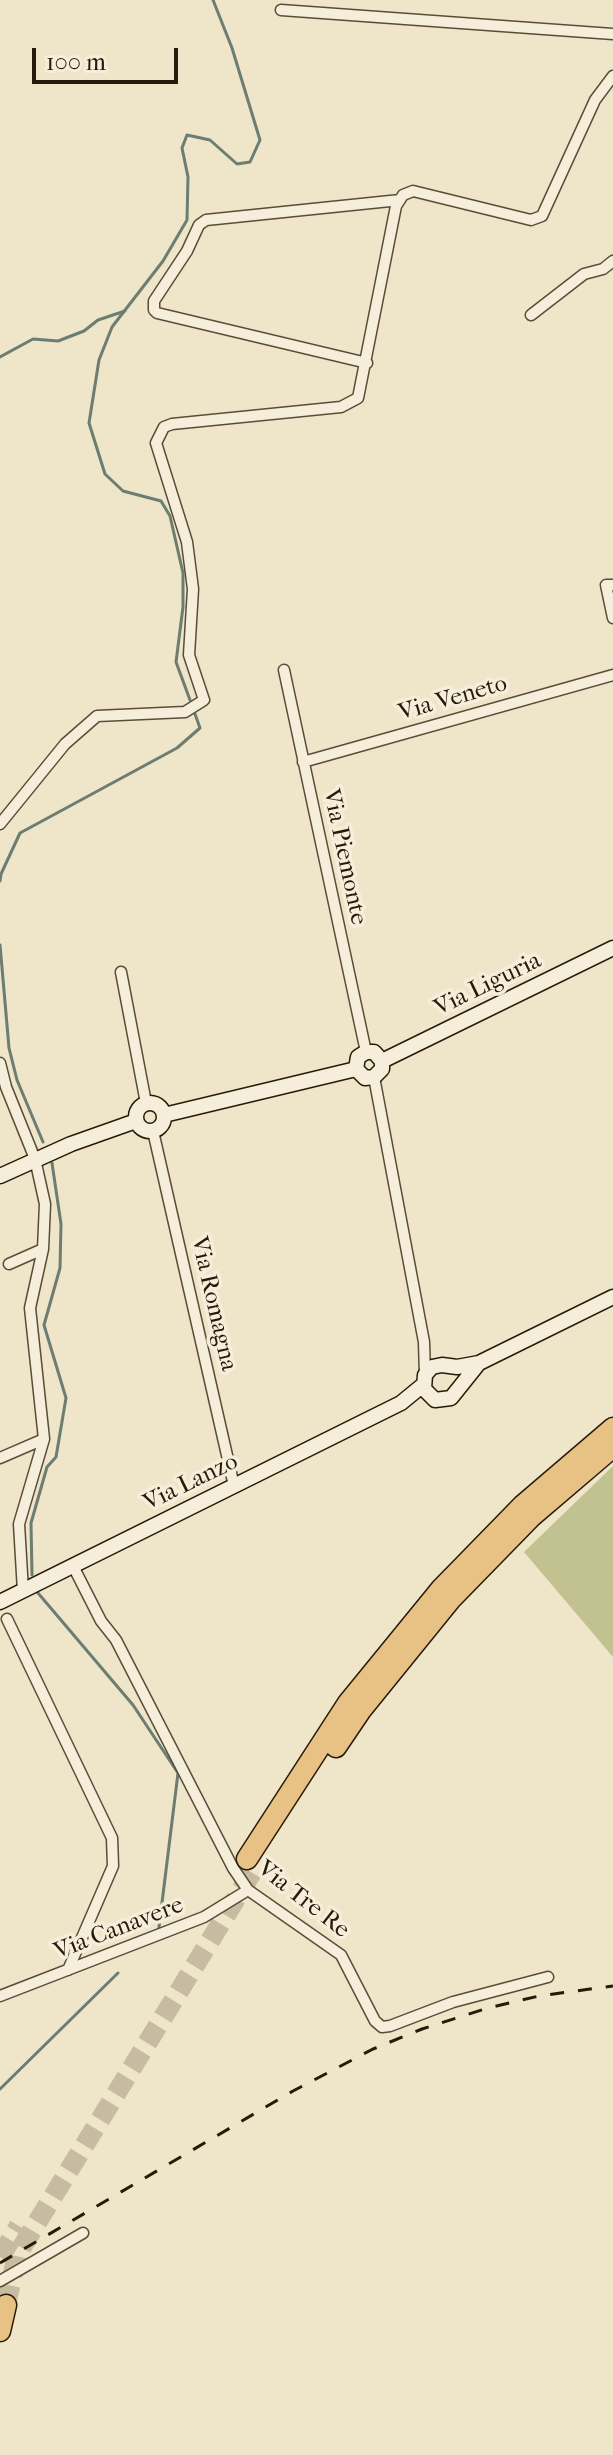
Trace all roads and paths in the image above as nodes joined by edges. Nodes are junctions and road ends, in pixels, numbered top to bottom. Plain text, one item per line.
1 (281, 10) dead end
2 (613, 34) edge
3 (613, 76) edge
4 (400, 200) junction
5 (613, 261) edge
6 (531, 315) dead end
7 (367, 363) junction
8 (610, 585) edge
9 (613, 618) edge
10 (284, 670) dead end
11 (613, 675) edge
12 (303, 762) junction
13 (0, 824) edge
14 (613, 948) edge
15 (121, 972) dead end
16 (366, 1052) junction
17 (382, 1061) junction
18 (0, 1063) edge
19 (356, 1069) junction
20 (374, 1077) junction
21 (146, 1103) junction
22 (164, 1115) junction
23 (136, 1121) junction
24 (153, 1131) junction
25 (35, 1159) junction
26 (0, 1176) edge
27 (43, 1249) junction
28 (9, 1264) dead end
29 (613, 1297) edge
30 (424, 1342) junction
31 (479, 1363) junction
32 (446, 1366) junction
33 (459, 1385) junction
34 (426, 1386) junction
35 (613, 1428) edge
36 (44, 1439) junction
37 (613, 1447) edge
38 (0, 1458) edge
39 (234, 1486) junction
40 (73, 1566) junction
41 (23, 1591) junction
42 (0, 1602) edge
43 (7, 1619) dead end
44 (248, 1890) junction
45 (68, 1970) junction
46 (548, 1977) dead end
47 (0, 1996) edge
48 (83, 2233) dead end
49 (0, 2281) edge
50 (6, 2305) dead end
51 (0, 2331) edge

1 - 2 street
3 - 4 street
4 - 7 street
4 - 7 street
5 - 6 street
7 - 13 street
8 - 9 street
10 - 12 street, Via Piemonte
11 - 12 street, Via Veneto
12 - 16 street, Via Piemonte
14 - 17 street, Via Liguria
15 - 21 street
16 - 17 street
16 - 19 street
17 - 20 street
18 - 25 street
19 - 20 street
19 - 22 street
20 - 30 street
21 - 22 street
21 - 23 street
22 - 24 street
23 - 24 street
23 - 25 street
24 - 39 street, Via Romagna
25 - 26 street
25 - 27 street
27 - 28 street
27 - 36 street
29 - 31 street
30 - 32 street
30 - 34 street
31 - 32 street
31 - 33 street
32 - 33 street
32 - 34 street
33 - 34 street
34 - 39 street, Via Lanzo
35 - 37 highway
36 - 38 street
36 - 41 street
39 - 40 street, Via Lanzo
40 - 41 street, Via Lanzo
40 - 44 street, Via Tre Re
41 - 42 street, Via Lanzo
43 - 45 street
44 - 45 street, Via Canavere
44 - 46 street, Via Tre Re
45 - 47 street, Via Canavere
48 - 49 street
50 - 51 highway

